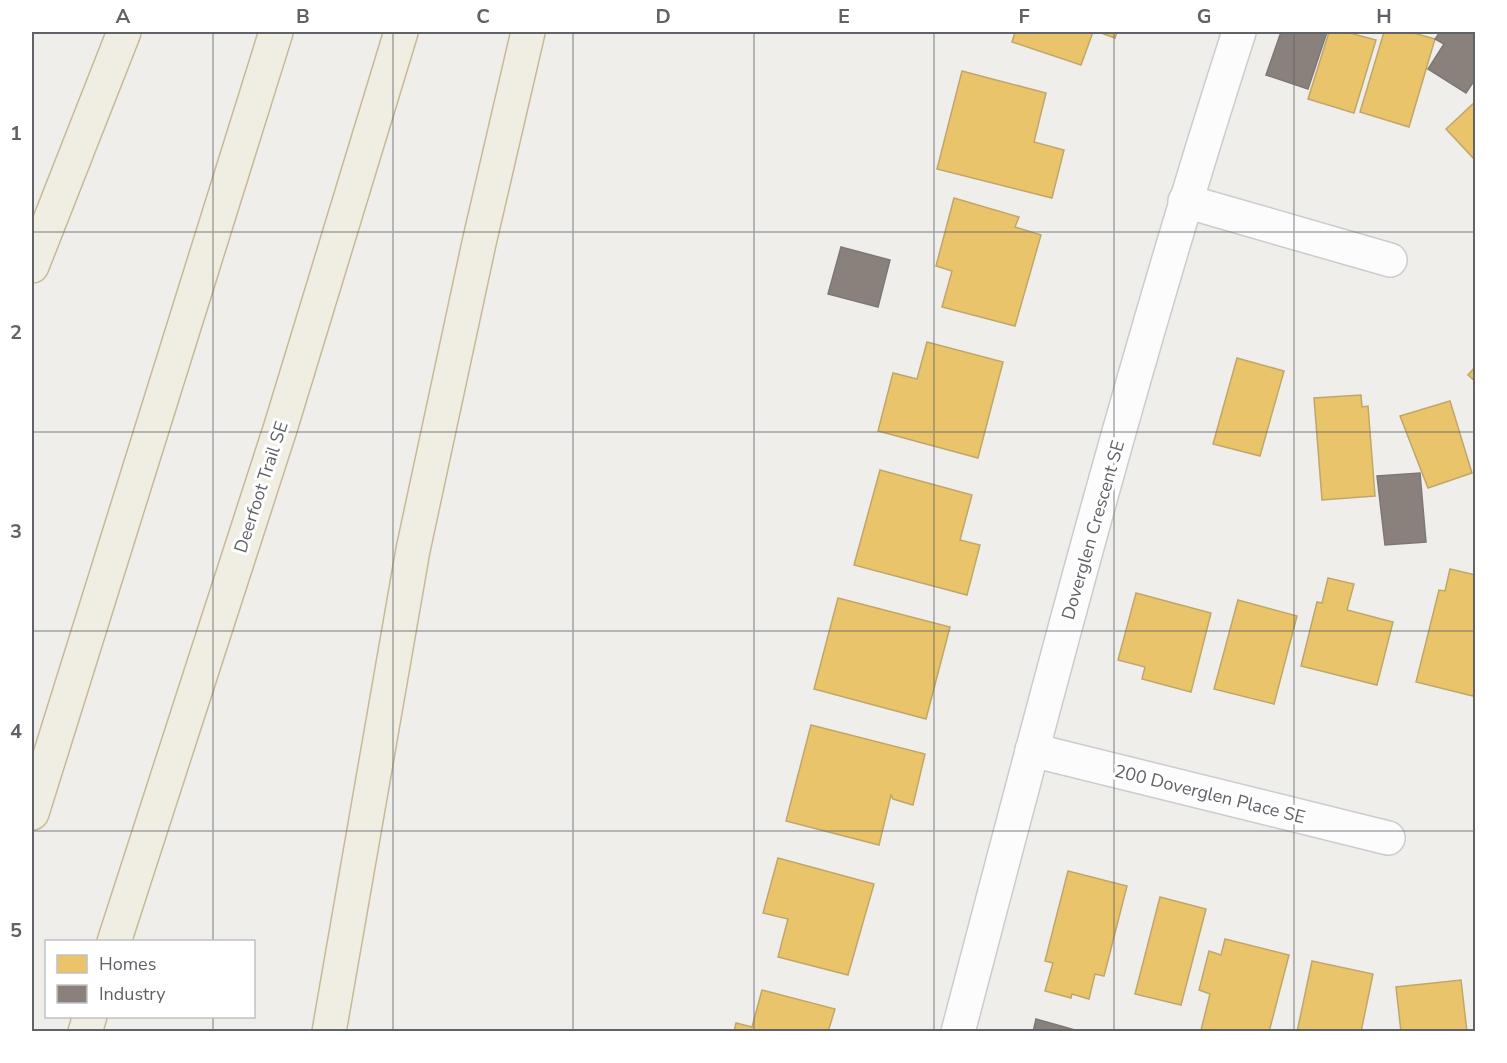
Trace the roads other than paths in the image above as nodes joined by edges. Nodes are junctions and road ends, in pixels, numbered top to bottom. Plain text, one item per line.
1 (124, 32) edge
2 (276, 32) edge
3 (401, 32) edge
4 (528, 32) edge
5 (1239, 32) edge
6 (1185, 201) junction
7 (1390, 260) dead end
8 (32, 266) edge
9 (1032, 750) junction
10 (32, 813) edge
11 (1389, 838) dead end
12 (115, 940) edge
13 (328, 1032) edge
14 (958, 1032) edge

1 - 8 highway
2 - 10 highway
3 - 12 highway, Deerfoot Trail SE
4 - 13 highway
5 - 6 street, Doverglen Crescent SE
6 - 7 street
6 - 9 street, Doverglen Crescent SE
9 - 11 street, 200 Doverglen Place SE
9 - 14 street, Doverglen Crescent SE

